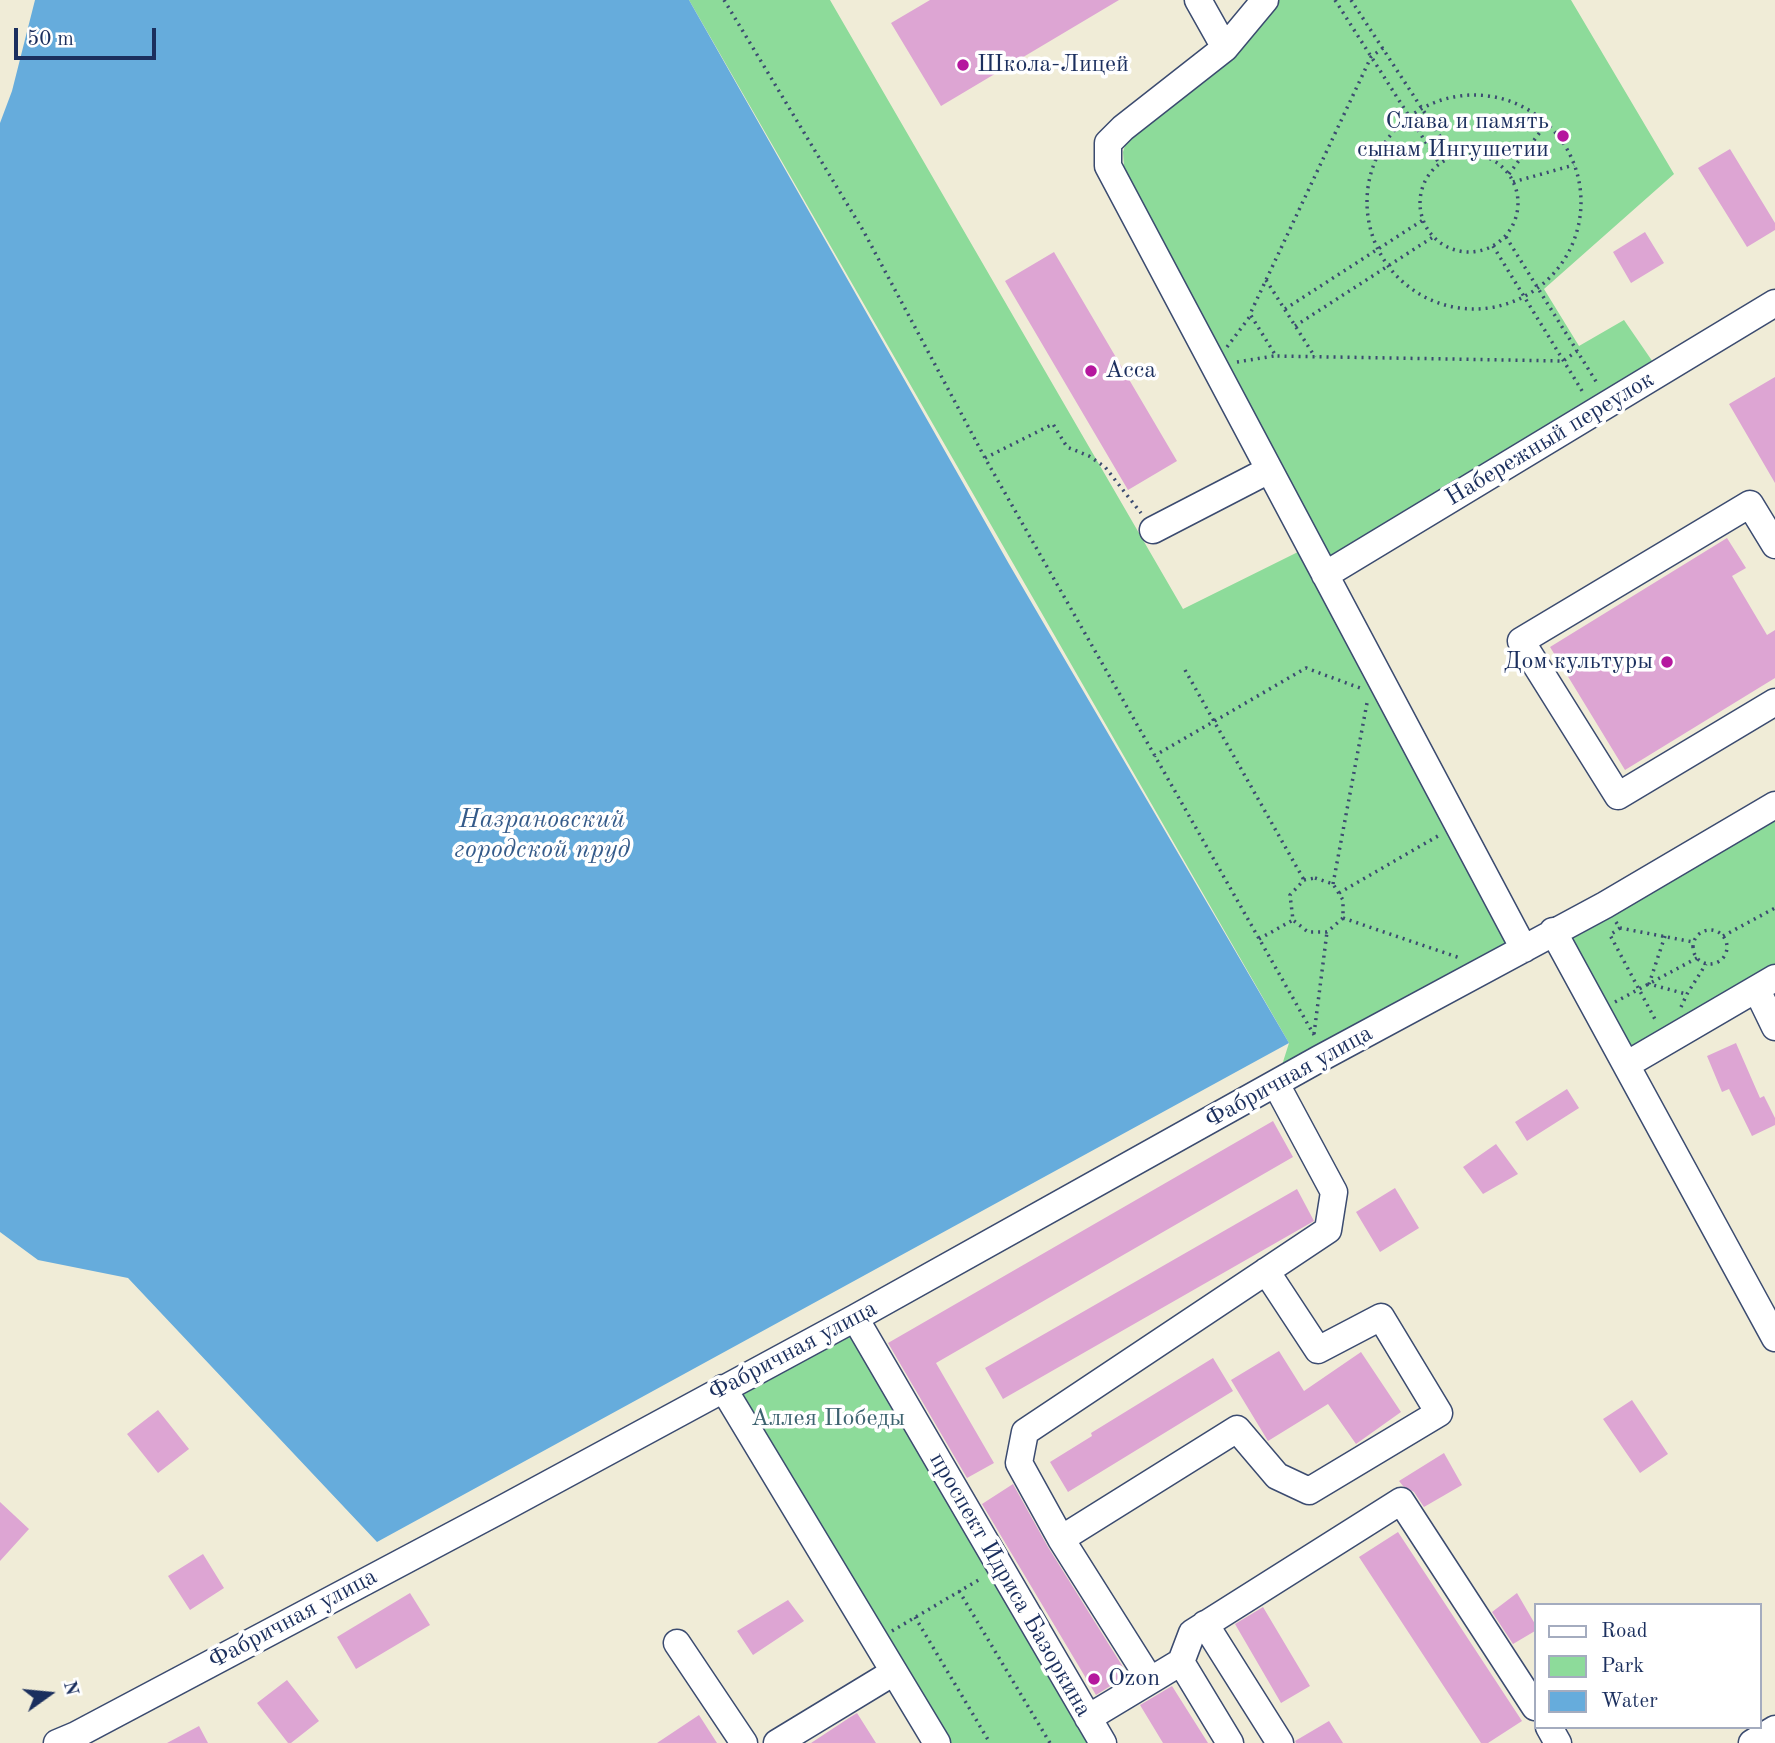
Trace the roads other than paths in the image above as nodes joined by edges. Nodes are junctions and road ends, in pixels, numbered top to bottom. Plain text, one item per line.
1 (1198, 0) edge
2 (1265, 0) edge
3 (1226, 48) junction
4 (1775, 303) edge
5 (1269, 470) junction
6 (1153, 530) road end
7 (1775, 545) edge
8 (1325, 575) junction
9 (1775, 702) edge
10 (1775, 805) edge
11 (1553, 931) junction
12 (1524, 949) junction
13 (1766, 984) edge
14 (1775, 1027) edge
15 (1626, 1065) junction
16 (1276, 1084) junction
17 (1266, 1272) junction
18 (855, 1318) junction
19 (1775, 1338) edge
20 (723, 1388) junction
21 (1061, 1539) junction
22 (1205, 1624) junction
23 (677, 1643) dead end
24 (1181, 1662) junction
25 (894, 1672) junction
26 (1150, 1680) junction
27 (1534, 1705) edge
28 (1088, 1718) junction
29 (1775, 1729) edge
30 (57, 1743) edge
31 (744, 1743) edge
32 (777, 1743) edge
33 (937, 1743) edge
34 (1103, 1743) edge
35 (1230, 1743) edge
36 (1280, 1743) edge
37 (1752, 1743) edge

1 - 3 street
2 - 3 street
3 - 5 street
4 - 8 street, Набережный переулок
5 - 6 street
5 - 8 street
7 - 9 street
8 - 12 street
10 - 11 street, Фабричная улица
11 - 12 street, Фабричная улица
11 - 15 street
12 - 16 street, Фабричная улица
13 - 14 street
13 - 15 street
15 - 19 street
16 - 17 street
16 - 18 street, Фабричная улица
17 - 21 street
17 - 21 street
18 - 20 street, Фабричная улица
18 - 28 street, проспект Идриса Базоркина
20 - 25 street
20 - 30 street, Фабричная улица
21 - 26 street
22 - 24 street
22 - 27 street
22 - 36 street
23 - 31 street
24 - 26 street
24 - 35 street
25 - 32 street
25 - 33 street
26 - 28 street
28 - 34 street, проспект Идриса Базоркина
29 - 37 street

